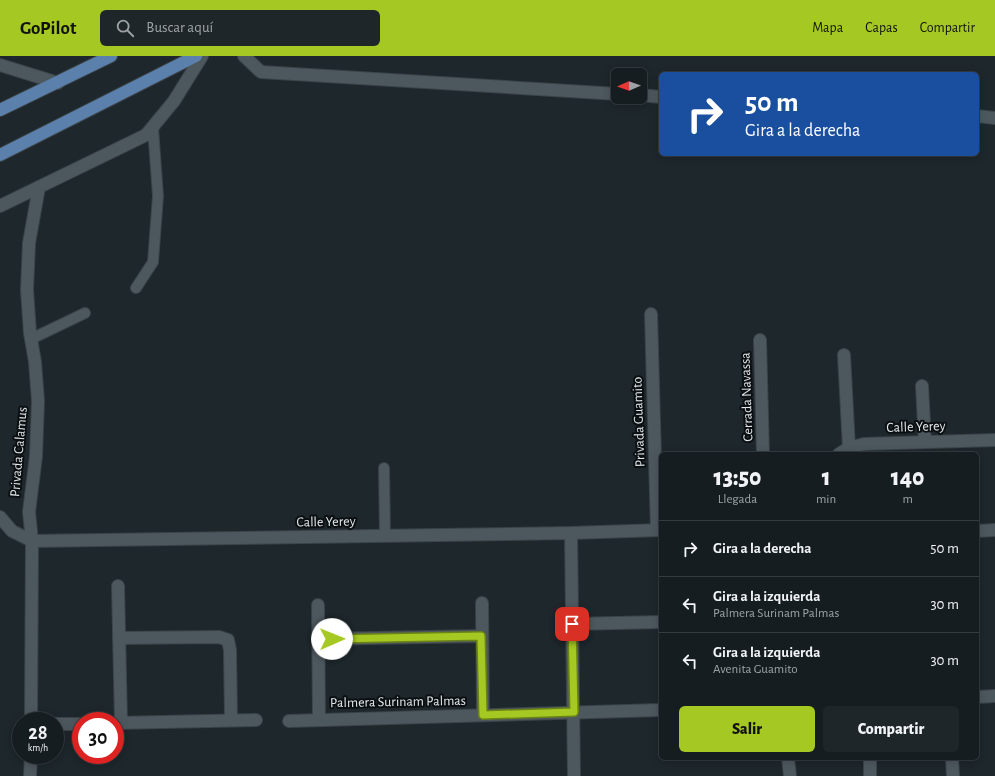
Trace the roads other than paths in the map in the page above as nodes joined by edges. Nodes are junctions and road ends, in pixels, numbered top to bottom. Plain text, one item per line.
1 (111, 56) edge
2 (196, 56) edge
3 (202, 56) edge
4 (244, 56) edge
5 (0, 65) edge
6 (58, 83) junction
7 (611, 94) edge
8 (647, 96) edge
9 (659, 97) edge
10 (0, 110) edge
11 (979, 116) edge
12 (995, 118) edge
13 (153, 128) junction
14 (0, 155) edge
15 (39, 187) junction
16 (0, 206) edge
17 (136, 288) dead end
18 (85, 313) dead end
19 (651, 314) dead end
20 (31, 339) junction
21 (760, 340) dead end
22 (844, 355) dead end
23 (922, 386) dead end
24 (995, 440) edge
25 (925, 442) junction
26 (864, 449) edge
27 (844, 451) edge
28 (763, 452) edge
29 (384, 468) dead end
30 (0, 517) edge
31 (659, 530) edge
32 (995, 530) edge
33 (979, 531) edge
34 (571, 533) junction
35 (385, 536) junction
36 (32, 541) junction
37 (118, 586) dead end
38 (482, 603) dead end
39 (318, 605) dead end
40 (659, 622) edge
41 (572, 624) junction
42 (481, 636) junction
43 (119, 638) junction
44 (318, 639) junction
45 (995, 696) edge
46 (979, 697) edge
47 (659, 710) edge
48 (31, 712) edge
49 (118, 712) edge
50 (574, 712) junction
51 (483, 715) junction
52 (231, 720) junction
53 (256, 720) dead end
54 (289, 720) dead end
55 (319, 720) junction
56 (124, 723) edge
57 (788, 760) edge
58 (870, 760) edge
59 (952, 760) edge
60 (31, 764) edge
61 (30, 776) edge
62 (574, 776) edge
63 (790, 776) edge
64 (870, 776) edge
65 (953, 776) edge

1 - 6 main road
2 - 14 main road
3 - 13 street
4 - 7 street
5 - 6 street
6 - 10 main road
8 - 9 street
11 - 12 street
13 - 15 street
13 - 17 lane
15 - 16 street
15 - 20 street, Privada Calamus
18 - 20 lane
19 - 31 street, Privada Guamito
20 - 36 street, Privada Calamus
21 - 28 street, Cerrada Navassa
22 - 27 street
23 - 25 street
24 - 25 street, Calle Yerey
25 - 26 street, Calle Yerey
26 - 27 street, Calle Yerey
29 - 35 lane
30 - 36 street, Calle Yerey
31 - 34 street, Calle Yerey
32 - 33 street
34 - 35 street, Calle Yerey
34 - 41 street
35 - 36 street, Calle Yerey
36 - 48 street, Privada Calamus
37 - 43 street
38 - 42 street
39 - 44 street
40 - 41 street
41 - 50 street
42 - 44 street
42 - 51 street
43 - 49 street
43 - 52 street
44 - 55 street
45 - 46 street
47 - 50 street, Palmera Surinam Palmas
50 - 51 street, Palmera Surinam Palmas
50 - 62 street
51 - 55 street, Palmera Surinam Palmas
52 - 53 street
52 - 56 street
54 - 55 street, Palmera Surinam Palmas
57 - 63 street
58 - 64 street
59 - 65 street
60 - 61 street

